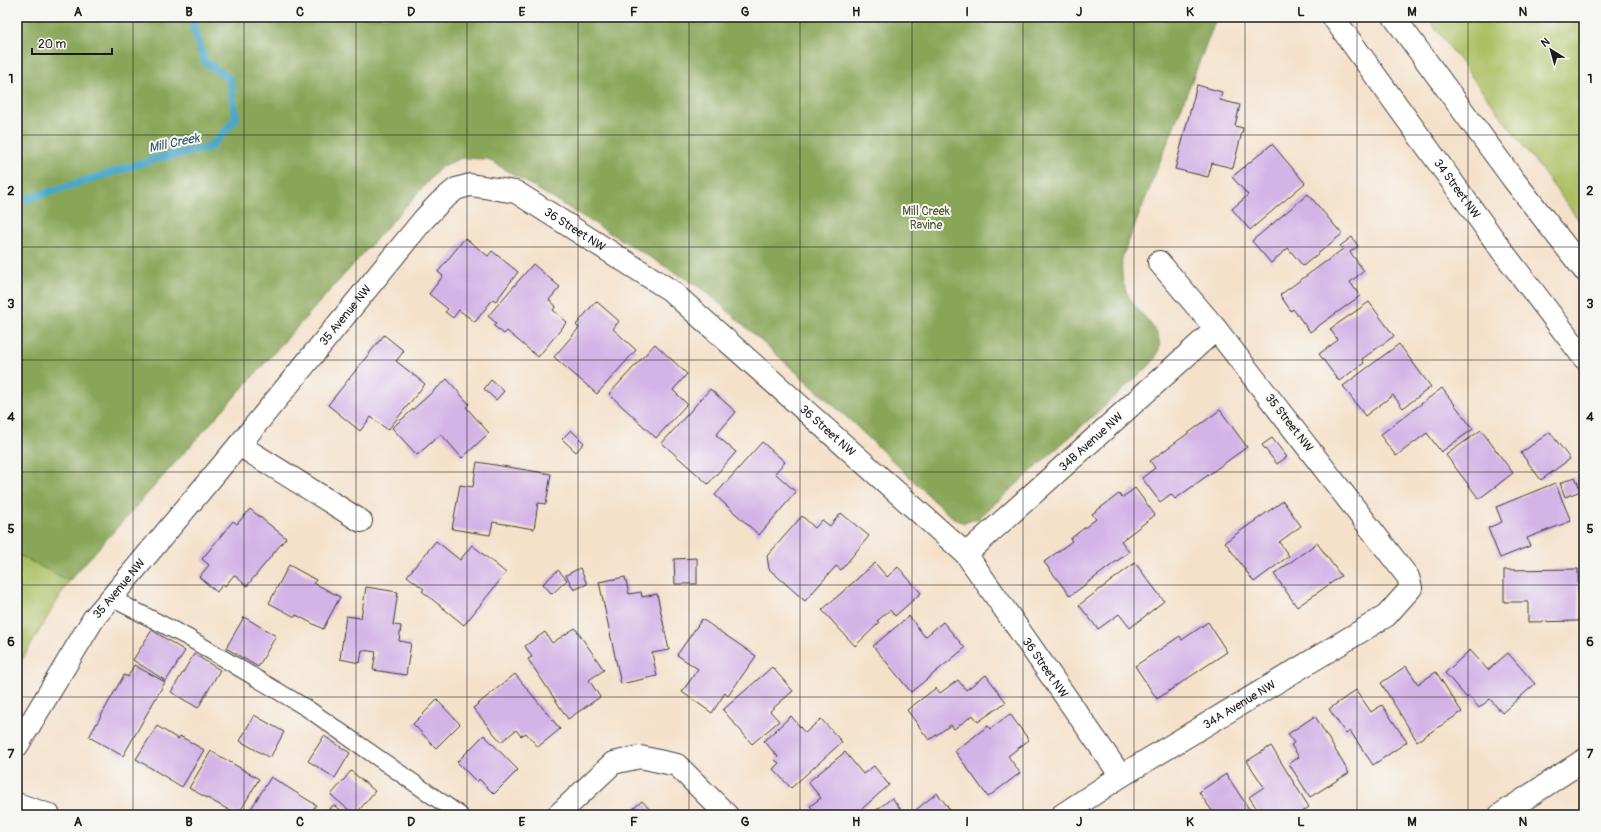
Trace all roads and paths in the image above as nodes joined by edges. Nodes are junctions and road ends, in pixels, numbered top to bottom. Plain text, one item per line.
1 (1333, 17) edge
2 (1394, 17) edge
3 (456, 189) joint
4 (1159, 262) dead end
5 (1584, 270) edge
6 (1216, 329) junction
7 (1584, 358) edge
8 (239, 445) junction
9 (361, 521) dead end
10 (966, 554) junction
11 (1411, 588) joint
12 (111, 598) junction
13 (17, 746) edge
14 (1584, 760) edge
15 (1121, 776) junction
16 (17, 804) edge
17 (49, 815) edge
18 (460, 815) edge
19 (558, 815) edge
20 (727, 815) edge
21 (1062, 815) edge
22 (1500, 815) edge

1 - 7 street, 34 Street NW
2 - 5 street
3 - 8 street, 35 Avenue NW
3 - 10 street, 36 Street NW
4 - 6 street, 35 Street NW
6 - 10 street, 34B Avenue NW
6 - 11 street, 35 Street NW
8 - 9 street
8 - 12 street, 35 Avenue NW
10 - 15 street, 36 Street NW
11 - 15 street, 34A Avenue NW
12 - 13 street, 35 Avenue NW
12 - 18 lane
14 - 22 street
15 - 21 street, 34A Avenue NW
16 - 17 street
19 - 20 street

